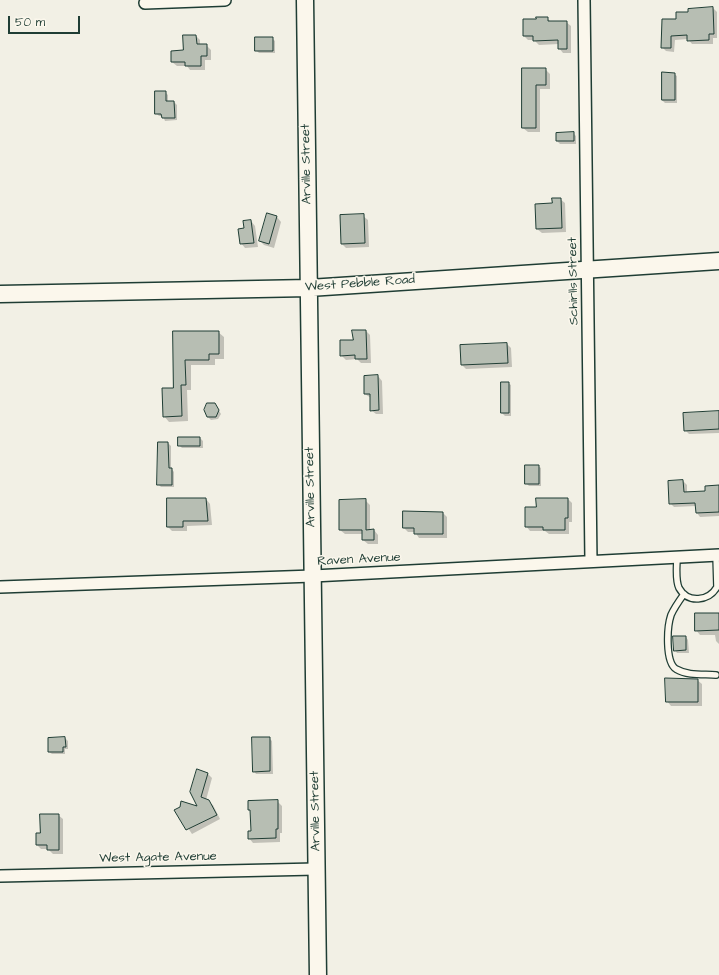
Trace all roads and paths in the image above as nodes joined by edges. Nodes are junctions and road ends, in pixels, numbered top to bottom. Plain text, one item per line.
1 (225, 0) edge
2 (305, 0) edge
3 (584, 0) edge
4 (145, 3) dead end
5 (719, 261) edge
6 (587, 269) junction
7 (309, 288) junction
8 (0, 294) edge
9 (718, 555) edge
10 (677, 557) junction
11 (590, 561) junction
12 (312, 576) junction
13 (0, 587) edge
14 (684, 594) junction
15 (716, 675) dead end
16 (316, 869) junction
17 (0, 876) edge
18 (318, 975) edge

1 - 4 street
2 - 7 street, Arville Street
3 - 6 street, Schirlls Street
5 - 6 street, West Pebble Road
6 - 7 street, West Pebble Road
6 - 11 street, Schirlls Street
7 - 8 street, West Pebble Road
7 - 12 street, Arville Street
9 - 10 street, Raven Avenue
9 - 14 lane
10 - 11 street, Raven Avenue
10 - 14 lane
11 - 12 street, Raven Avenue
12 - 13 street, Raven Avenue
12 - 16 street, Arville Street
14 - 15 lane
16 - 17 street, West Agate Avenue
16 - 18 street, Arville Street

